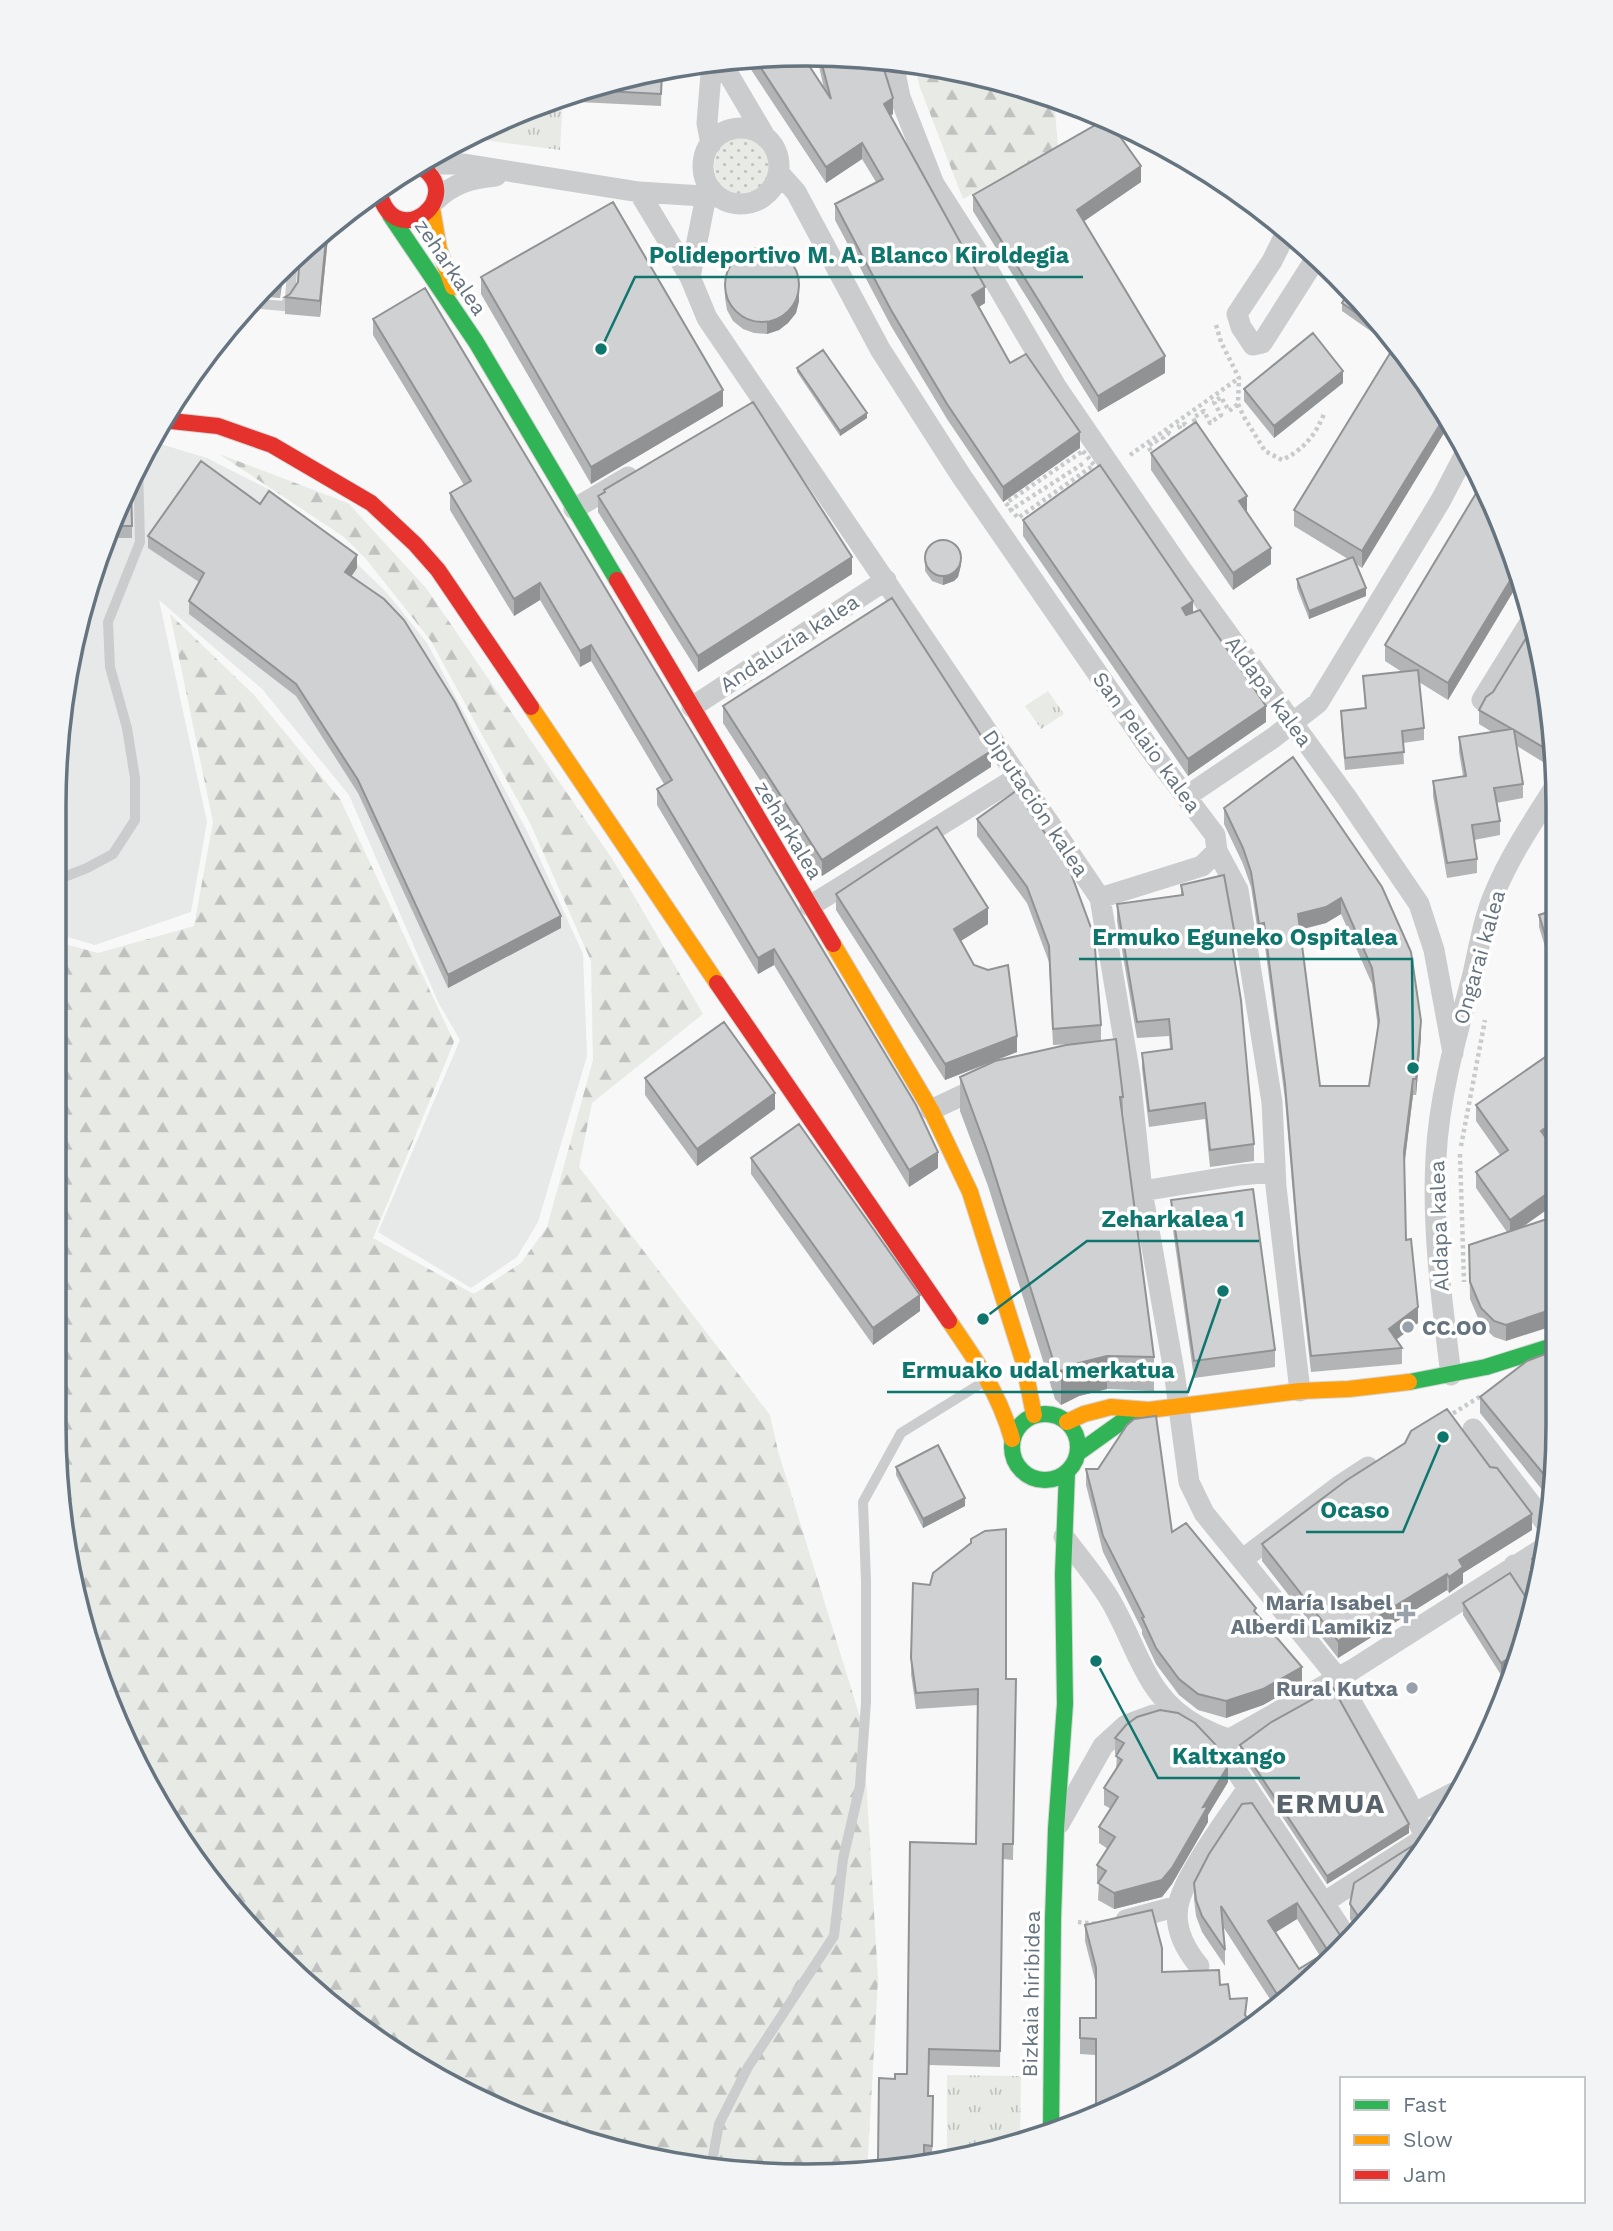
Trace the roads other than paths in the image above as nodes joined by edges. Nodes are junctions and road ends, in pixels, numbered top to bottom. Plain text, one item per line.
1 (727, 71) edge
2 (895, 72) edge
3 (711, 73) edge
4 (766, 138) junction
5 (710, 144) junction
6 (441, 164) edge
7 (428, 171) edge
8 (779, 173) junction
9 (523, 175) junction
10 (639, 192) junction
11 (712, 197) junction
12 (381, 201) edge
13 (434, 204) junction
14 (390, 215) junction
15 (1282, 240) edge
16 (1311, 266) edge
17 (292, 275) edge
18 (690, 277) junction
19 (263, 304) edge
20 (477, 342) junction
21 (175, 421) edge
22 (1461, 462) edge
23 (644, 468) edge
24 (138, 489) edge
25 (574, 509) junction
26 (886, 580) junction
27 (1525, 631) edge
28 (1482, 700) edge
29 (692, 707) junction
30 (1293, 724) junction
31 (1018, 777) junction
32 (1187, 796) junction
33 (1546, 801) edge
34 (1217, 851) junction
35 (66, 877) edge
36 (1100, 898) junction
37 (810, 906) junction
38 (1125, 1051) junction
39 (1453, 1053) junction
40 (1101, 1057) edge
41 (1004, 1079) edge
42 (930, 1110) junction
43 (1275, 1172) junction
44 (1142, 1191) junction
45 (1546, 1348) edge
46 (1023, 1360) junction
47 (1451, 1375) junction
48 (990, 1382) junction
49 (1300, 1391) junction
50 (1180, 1407) junction
51 (1138, 1410) junction
52 (1051, 1414) junction
53 (1032, 1416) junction
54 (1067, 1422) junction
55 (1473, 1429) dead end
56 (1012, 1439) junction
57 (1078, 1453) junction
58 (1388, 1454) edge
59 (1067, 1472) junction
60 (1027, 1475) junction
61 (1038, 1494) dead end
62 (1540, 1517) edge
63 (1050, 1521) dead end
64 (1064, 1537) junction
65 (1535, 1553) edge
66 (1243, 1559) junction
67 (1514, 1565) junction
68 (1063, 1574) junction
69 (1527, 1588) edge
70 (1337, 1677) junction
71 (1174, 1710) junction
72 (1230, 1739) junction
73 (1247, 1789) junction
74 (1446, 1797) edge
75 (1414, 1814) junction
76 (1056, 1829) junction
77 (1424, 1833) edge
78 (1413, 1848) edge
79 (1322, 1903) junction
80 (1178, 1906) junction
81 (1106, 1925) edge
82 (1344, 1933) edge
83 (1199, 1966) dead end
84 (1051, 2122) edge
85 (713, 2158) edge

1 - 4 street
2 - 30 street, Aldapa kalea
3 - 5 street
4 - 5 street
4 - 8 street
5 - 11 street
6 - 9 street
7 - 13 street, zeharkalea
8 - 11 street
8 - 32 street, San Pelaio kalea
9 - 10 street
9 - 13 street
10 - 11 street
10 - 18 street, Diputación kalea
11 - 18 street
12 - 14 street, zeharkalea
13 - 14 street
13 - 20 street, zeharkalea
14 - 20 street, zeharkalea
15 - 16 street
17 - 19 lane
18 - 26 street, Diputación kalea
20 - 25 street, zeharkalea
21 - 48 street
22 - 30 street
23 - 25 street
24 - 35 lane
25 - 29 street, zeharkalea
26 - 29 street, Andaluzia kalea
26 - 31 street, Diputación kalea
27 - 28 street
29 - 37 street, zeharkalea
30 - 32 street
30 - 39 street, Aldapa kalea
31 - 36 street, Diputación kalea
31 - 37 street
32 - 34 street, San Pelaio kalea
33 - 39 street, Ongarai kalea
34 - 36 street
34 - 43 street, San Pelaio kalea
36 - 38 street, Diputación kalea
37 - 42 street, zeharkalea
38 - 40 street
38 - 44 street, Diputación kalea
39 - 47 street, Aldapa kalea
41 - 42 street
42 - 46 street, zeharkalea
43 - 44 street
43 - 49 street, San Pelaio kalea
44 - 50 street, Diputación kalea
45 - 47 street
46 - 52 street, zeharkalea
46 - 53 street, zeharkalea
47 - 49 street
48 - 53 street
48 - 56 street
48 - 85 lane
49 - 50 street
50 - 51 street
50 - 66 street, Diputación kalea
51 - 54 street
51 - 57 street
52 - 53 street
52 - 54 street
53 - 56 street
54 - 57 street
55 - 62 street
56 - 60 street
57 - 59 street
58 - 66 street
59 - 60 street
59 - 64 street
60 - 61 street
63 - 68 street
64 - 68 street
64 - 71 street
65 - 67 street
66 - 70 street, Diputación kalea
67 - 69 street
67 - 70 street
68 - 76 street, Bizkaia hiribidea
70 - 72 street
70 - 75 street, Diputación kalea
71 - 72 street
71 - 76 street
72 - 73 street
73 - 79 street
73 - 80 street
74 - 75 street
75 - 77 street, Diputación kalea
76 - 84 street, Bizkaia hiribidea
78 - 79 street
79 - 82 street
80 - 81 street
80 - 83 street

